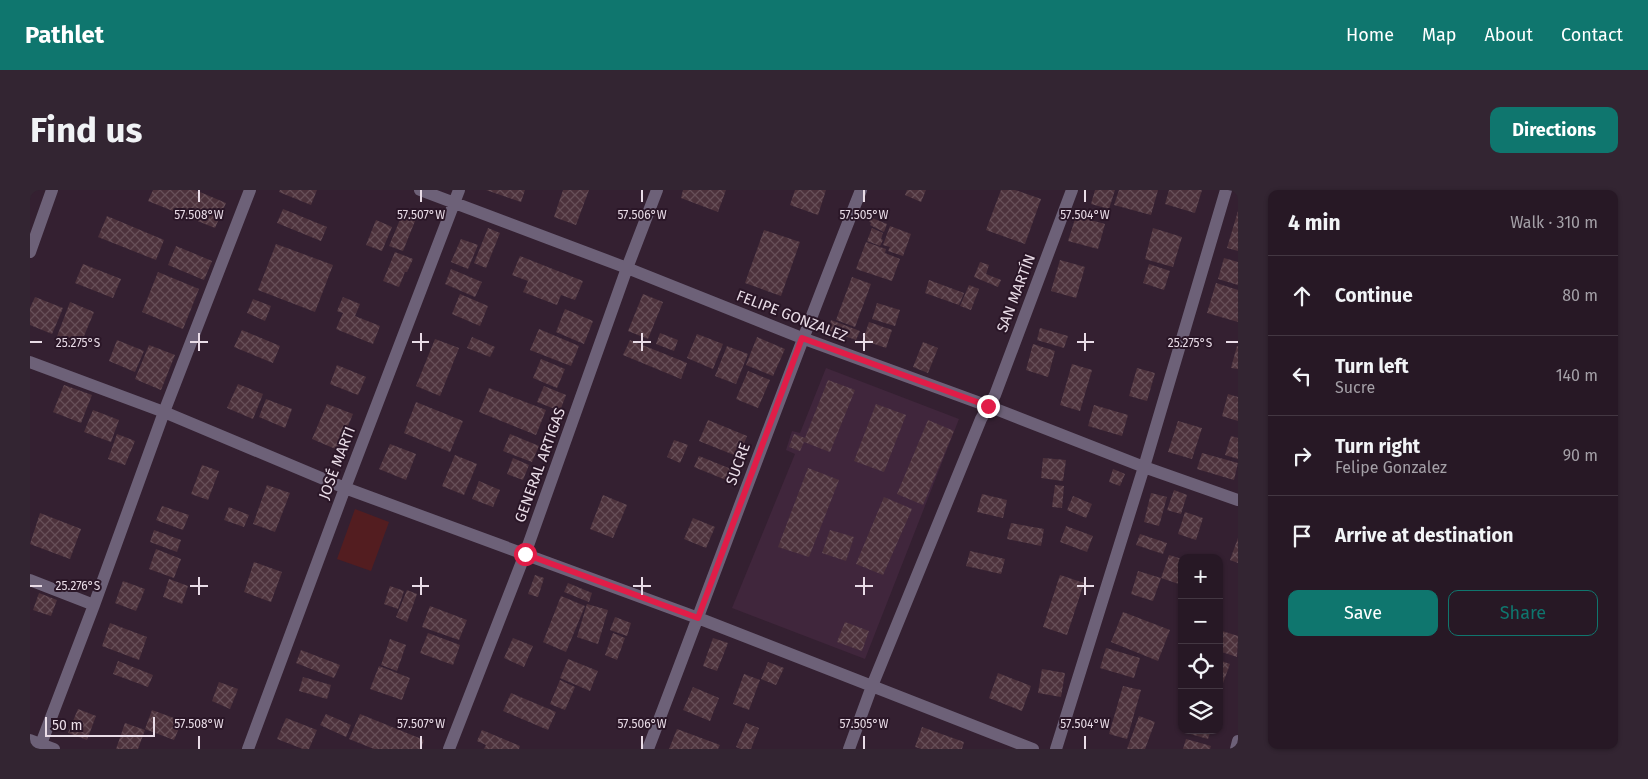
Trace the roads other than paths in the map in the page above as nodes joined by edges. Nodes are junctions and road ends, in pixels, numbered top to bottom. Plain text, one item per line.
1 (52, 190) edge
2 (250, 190) edge
3 (420, 190) edge
4 (459, 190) edge
5 (657, 190) edge
6 (860, 190) edge
7 (1072, 190) edge
8 (1226, 190) edge
9 (454, 203) junction
10 (30, 252) edge
11 (627, 268) junction
12 (802, 338) junction
13 (30, 362) edge
14 (988, 406) junction
15 (164, 412) junction
16 (1144, 467) junction
17 (345, 488) junction
18 (1238, 500) edge
19 (525, 554) junction
20 (30, 580) edge
21 (94, 605) junction
22 (698, 618) junction
23 (872, 686) junction
24 (1238, 741) edge
25 (35, 742) edge
26 (54, 749) edge
27 (248, 749) edge
28 (449, 749) edge
29 (648, 749) edge
30 (849, 749) edge
31 (1033, 749) edge
32 (1056, 749) edge
33 (1236, 749) edge

1 - 10 street
2 - 15 street
3 - 9 street, FELIPE GONZALEZ
4 - 9 street, JOSÉ MARTI
5 - 11 street, GENERAL ARTIGAS
6 - 12 street, SUCRE
7 - 14 street, SAN MARTÍN
8 - 16 street
9 - 11 street, FELIPE GONZALEZ
9 - 17 street, JOSÉ MARTI
11 - 12 street, FELIPE GONZALEZ
11 - 19 street, GENERAL ARTIGAS
12 - 14 street, FELIPE GONZALEZ
12 - 22 street, SUCRE
13 - 15 street
14 - 16 street, FELIPE GONZALEZ
14 - 23 street, SAN MARTÍN
15 - 17 street
15 - 21 street
16 - 18 street, FELIPE GONZALEZ
16 - 32 street
17 - 19 street
17 - 27 street, JOSÉ MARTI
19 - 22 street
19 - 28 street, GENERAL ARTIGAS
20 - 21 street
21 - 25 street
22 - 23 street
22 - 29 street, SUCRE
23 - 30 street, SAN MARTÍN
23 - 31 street
24 - 33 street
25 - 26 street

